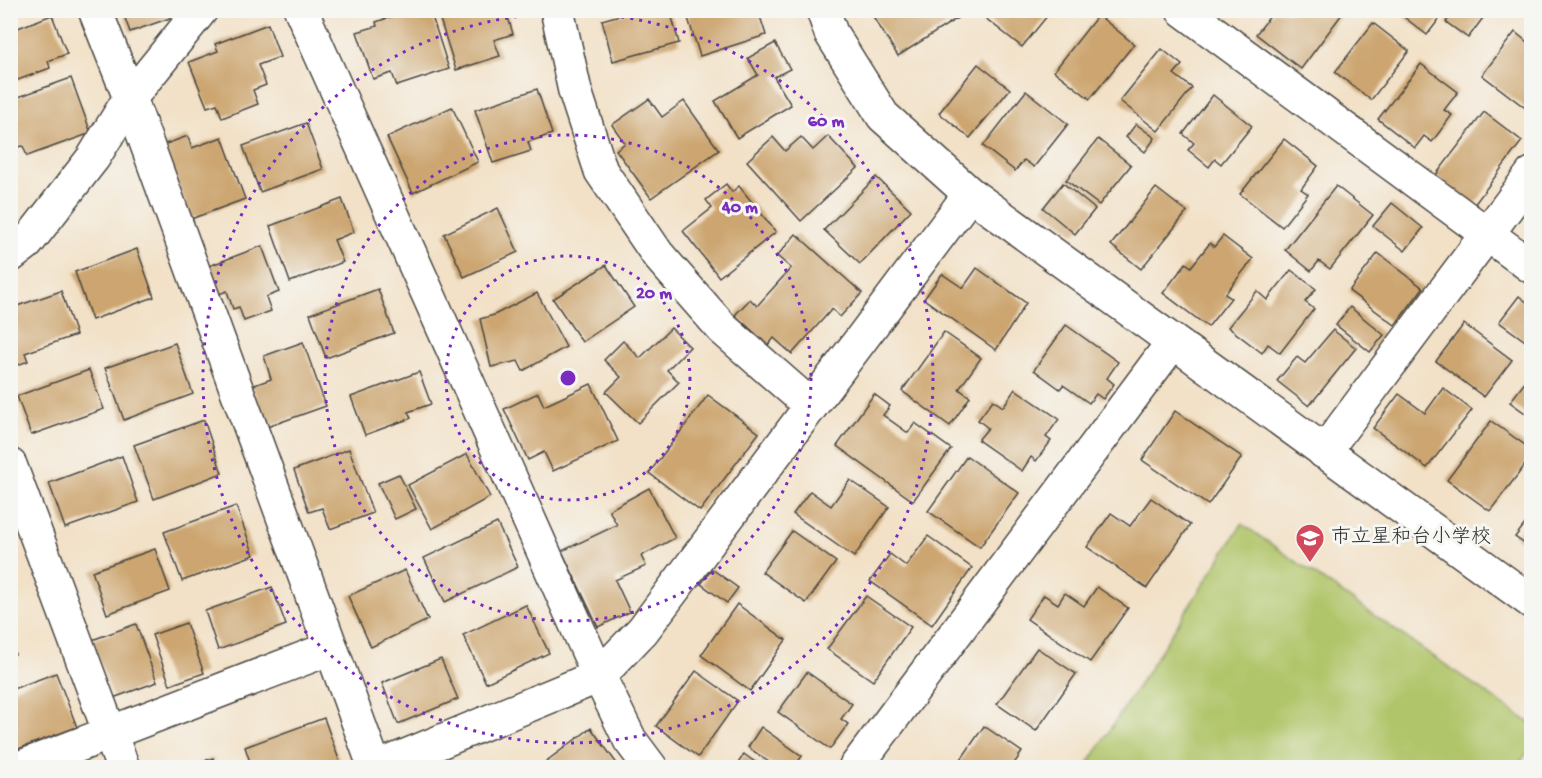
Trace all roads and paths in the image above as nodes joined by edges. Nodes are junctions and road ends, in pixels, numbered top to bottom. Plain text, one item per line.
1 (95, 10) edge
2 (201, 10) edge
3 (301, 10) edge
4 (557, 10) edge
5 (823, 10) edge
6 (1183, 10) edge
7 (130, 98) junction
8 (1532, 174) edge
9 (970, 194) junction
10 (1488, 234) junction
11 (10, 256) edge
12 (1532, 267) edge
13 (1173, 342) junction
14 (811, 406) junction
15 (1324, 452) junction
16 (10, 465) edge
17 (1532, 602) edge
18 (331, 648) junction
19 (599, 676) junction
20 (110, 732) junction
21 (19, 768) edge
22 (123, 768) edge
23 (376, 768) edge
24 (651, 768) edge
25 (855, 768) edge

1 - 7 street
2 - 7 street
3 - 19 street
4 - 14 street
5 - 9 street
6 - 10 street
7 - 11 street
7 - 18 street
8 - 10 street
9 - 13 street
9 - 14 street
10 - 12 street
10 - 15 street
13 - 15 street
13 - 25 street
14 - 19 street
15 - 17 street
16 - 20 street
18 - 20 street
18 - 23 street
19 - 23 street
19 - 24 street
20 - 21 street
20 - 22 street

